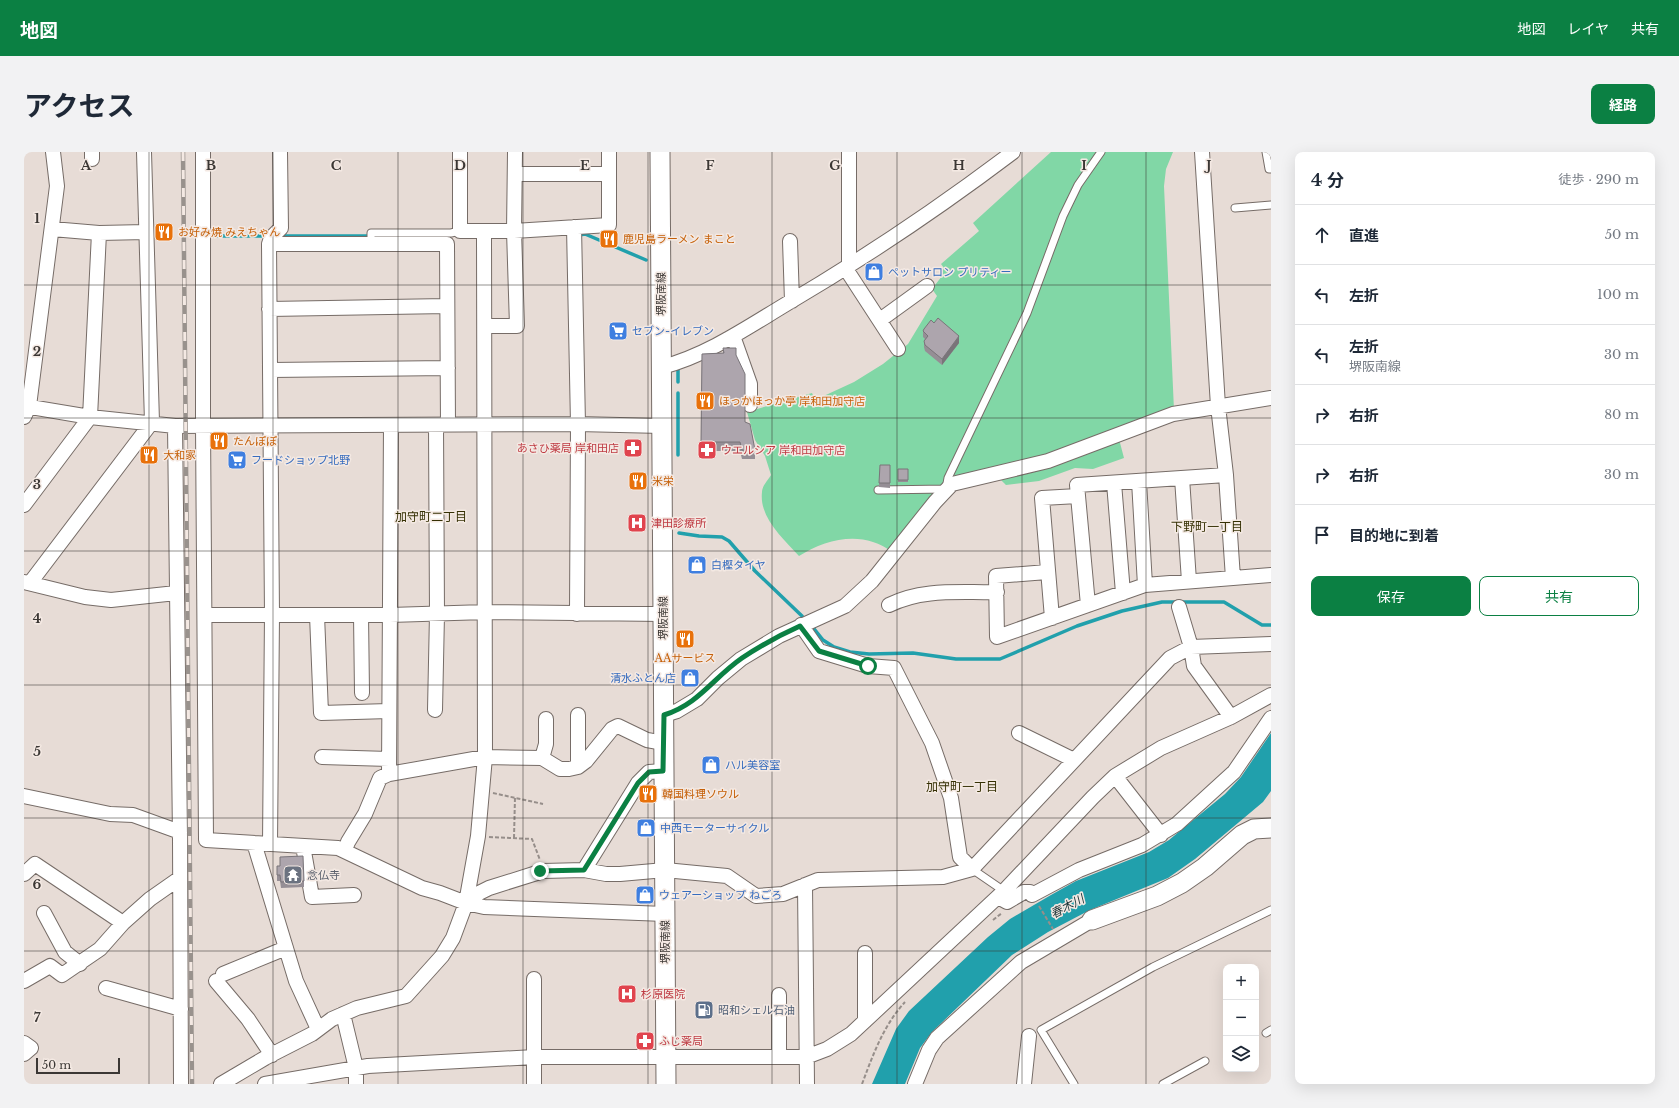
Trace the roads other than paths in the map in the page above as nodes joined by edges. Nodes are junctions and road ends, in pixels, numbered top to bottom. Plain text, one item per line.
1 (52, 152) edge
2 (144, 152) edge
3 (203, 152) edge
4 (280, 152) edge
5 (460, 152) edge
6 (515, 152) edge
7 (609, 152) edge
8 (660, 152) edge
9 (849, 152) edge
10 (1012, 152) edge
11 (1101, 152) edge
12 (1202, 152) edge
13 (1266, 152) edge
14 (1271, 169) edge
15 (515, 174) junction
16 (609, 174) junction
17 (1271, 205) edge
18 (1235, 208) dead end
19 (574, 227) junction
20 (52, 229) junction
21 (460, 231) junction
22 (484, 231) junction
23 (514, 231) junction
24 (98, 232) junction
25 (146, 232) junction
26 (269, 244) junction
27 (371, 244) junction
28 (787, 247) dead end
29 (847, 268) junction
30 (927, 286) dead end
31 (792, 301) junction
32 (447, 306) junction
33 (269, 309) junction
34 (880, 320) junction
35 (485, 326) junction
36 (733, 336) junction
37 (898, 349) dead end
38 (662, 367) junction
39 (448, 368) junction
40 (271, 370) junction
41 (1271, 398) edge
42 (750, 405) dead end
43 (1218, 406) junction
44 (26, 410) edge
45 (90, 417) junction
46 (152, 422) junction
47 (486, 424) junction
48 (578, 424) junction
49 (269, 425) junction
50 (391, 425) junction
51 (442, 425) junction
52 (175, 426) junction
53 (203, 426) junction
54 (662, 426) junction
55 (1226, 475) junction
56 (1182, 478) junction
57 (1139, 481) junction
58 (1114, 483) junction
59 (878, 490) edge
60 (946, 490) junction
61 (1078, 496) junction
62 (24, 505) edge
63 (1047, 572) junction
64 (1271, 575) edge
65 (1233, 578) junction
66 (1189, 581) junction
67 (27, 582) edge
68 (1145, 585) junction
69 (997, 592) junction
70 (1124, 592) junction
71 (176, 593) junction
72 (890, 605) dead end
73 (1088, 605) junction
74 (1179, 607) dead end
75 (486, 612) junction
76 (437, 614) junction
77 (577, 614) junction
78 (664, 614) junction
79 (204, 615) junction
80 (272, 615) junction
81 (317, 615) junction
82 (361, 615) junction
83 (390, 615) junction
84 (1052, 618) junction
85 (800, 626) junction
86 (1271, 644) edge
87 (1191, 647) junction
88 (362, 693) dead end
89 (1271, 695) edge
90 (435, 710) dead end
91 (390, 711) junction
92 (578, 715) dead end
93 (664, 715) junction
94 (1231, 717) junction
95 (1271, 718) edge
96 (543, 725) dead end
97 (1019, 733) dead end
98 (664, 743) junction
99 (322, 757) dead end
100 (485, 757) junction
101 (542, 758) junction
102 (390, 759) junction
103 (1074, 760) junction
104 (578, 767) junction
105 (663, 771) junction
106 (389, 774) junction
107 (1115, 776) junction
108 (24, 796) edge
109 (1271, 828) edge
110 (180, 832) junction
111 (1161, 835) junction
112 (254, 843) junction
113 (270, 844) junction
114 (303, 846) junction
115 (345, 850) junction
116 (972, 869) junction
117 (584, 870) junction
118 (665, 870) junction
119 (24, 874) edge
120 (180, 878) junction
121 (805, 885) junction
122 (1001, 894) junction
123 (354, 895) dead end
124 (467, 901) junction
125 (1271, 910) edge
126 (44, 913) dead end
127 (665, 914) junction
128 (1092, 920) joint
129 (123, 923) junction
130 (286, 948) junction
131 (865, 953) dead end
132 (80, 964) junction
133 (534, 979) dead end
134 (24, 981) edge
135 (106, 988) dead end
136 (779, 995) dead end
137 (180, 1009) junction
138 (343, 1014) junction
139 (865, 1021) junction
140 (318, 1029) junction
141 (1029, 1036) dead end
142 (24, 1043) edge
143 (24, 1054) edge
144 (272, 1055) junction
145 (666, 1056) junction
146 (780, 1056) junction
147 (534, 1057) junction
148 (806, 1057) junction
149 (1205, 1061) dead end
150 (356, 1068) junction
151 (181, 1084) edge
152 (221, 1084) edge
153 (264, 1084) edge
154 (356, 1084) edge
155 (534, 1084) edge
156 (666, 1084) edge
157 (807, 1084) edge
158 (915, 1084) edge
159 (1024, 1084) edge
160 (1074, 1084) edge
161 (1163, 1084) edge

1 - 20 street
2 - 25 street
3 - 53 street
4 - 26 street
5 - 21 street
6 - 15 street
7 - 16 street
8 - 38 main road, 堺阪南線
9 - 29 street
10 - 29 street
11 - 60 lane
12 - 43 street
13 - 14 lane
15 - 16 street
15 - 23 street
16 - 19 street
17 - 18 lane
19 - 23 street
19 - 48 street
20 - 24 street
20 - 44 street
21 - 22 street
21 - 27 lane
22 - 23 street
22 - 35 street
23 - 35 street
24 - 25 street
24 - 45 street
25 - 46 street
26 - 27 street
26 - 33 street
27 - 32 street
28 - 31 street
29 - 31 street
29 - 34 street
30 - 34 street
31 - 36 street
32 - 33 street
32 - 39 street
33 - 40 street
34 - 37 street
35 - 47 street
36 - 38 street
36 - 42 street
38 - 54 main road, 堺阪南線
39 - 40 street
39 - 51 street
40 - 49 street
41 - 43 street
43 - 55 street
43 - 60 street
44 - 45 street
45 - 46 street
45 - 62 street
46 - 52 street
46 - 67 street
47 - 48 street
47 - 51 street
47 - 75 street
48 - 54 street
48 - 77 street
49 - 50 street
49 - 53 street
49 - 80 street
50 - 51 street
50 - 83 street
51 - 76 street
52 - 53 street
52 - 71 street
53 - 79 street
54 - 78 main road, 堺阪南線
55 - 56 street
55 - 65 street
56 - 57 street
56 - 66 street
57 - 58 street
57 - 68 street
58 - 61 street
58 - 70 street
59 - 60 lane
60 - 85 street
61 - 63 street
61 - 73 street
63 - 69 street
63 - 84 street
64 - 65 street
65 - 66 street
66 - 68 street
67 - 71 street
68 - 70 street
69 - 72 street
69 - 84 street
70 - 73 street
71 - 110 street
73 - 84 street
74 - 87 street
75 - 76 street
75 - 77 street
75 - 100 street
76 - 83 street
76 - 90 street
77 - 78 street
78 - 93 main road, 堺阪南線
79 - 80 street
79 - 112 street
80 - 81 street
80 - 113 street
81 - 82 street
81 - 91 street
82 - 83 street
82 - 88 street
83 - 91 street
85 - 93 street
85 - 116 street
86 - 87 street
87 - 94 street
87 - 103 street
89 - 94 street
91 - 102 street
92 - 104 street
93 - 98 main road, 堺阪南線
94 - 107 street
95 - 111 street
96 - 101 street
97 - 103 street
98 - 104 street
98 - 105 main road, 堺阪南線
99 - 102 street
100 - 101 street
100 - 106 street
100 - 124 street
101 - 104 street
102 - 106 street
103 - 116 street
105 - 117 street
105 - 118 main road, 堺阪南線
106 - 115 street
107 - 111 street
107 - 122 street
108 - 110 street
109 - 128 main road
110 - 120 street
111 - 122 street
112 - 113 street
112 - 130 street
113 - 114 street
114 - 115 street
114 - 123 street
115 - 124 street
116 - 121 street
116 - 122 lane
117 - 118 street
117 - 124 street
118 - 121 street
118 - 127 main road, 堺阪南線
119 - 129 street
120 - 129 street
120 - 137 street
121 - 148 street
122 - 139 street
124 - 127 street
124 - 138 street
125 - 160 lane
126 - 132 street
127 - 145 main road, 堺阪南線
128 - 158 street
129 - 132 street
130 - 140 street
130 - 144 street
131 - 139 street
132 - 134 street
133 - 147 street
135 - 137 street
136 - 146 street
137 - 151 street
138 - 140 street
138 - 150 street
139 - 148 street
140 - 144 street
141 - 159 street
142 - 143 street
144 - 152 street
145 - 146 street
145 - 147 street
145 - 156 main road, 堺阪南線
146 - 148 street
147 - 150 street
147 - 155 street
148 - 157 street
149 - 161 lane
150 - 153 street
150 - 154 street

